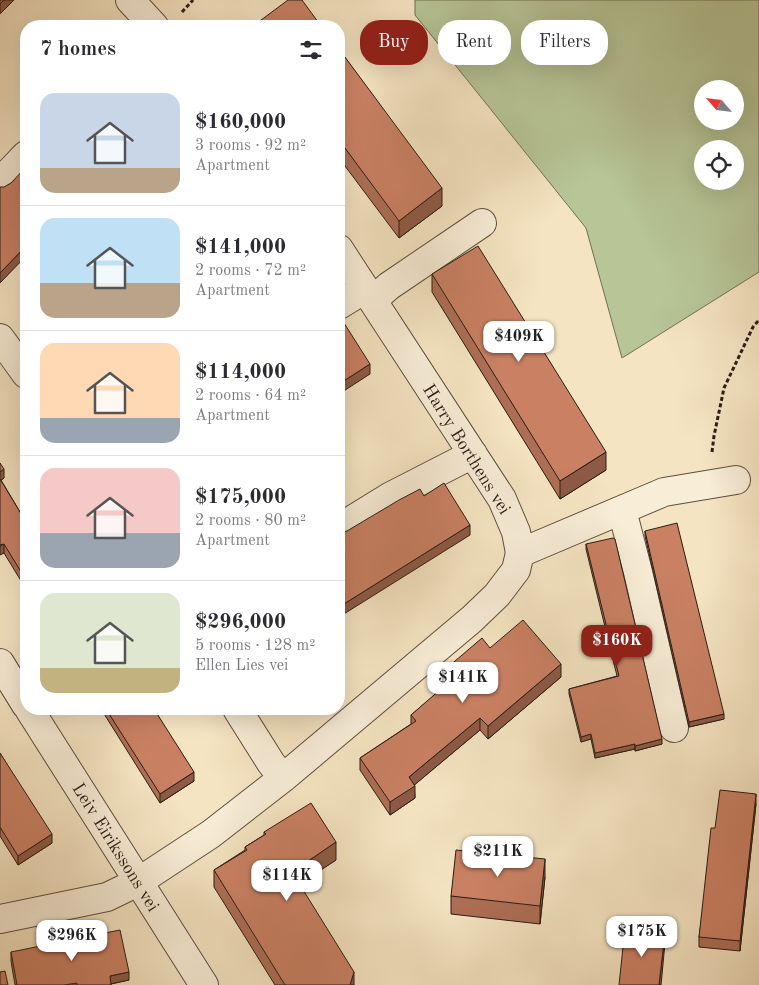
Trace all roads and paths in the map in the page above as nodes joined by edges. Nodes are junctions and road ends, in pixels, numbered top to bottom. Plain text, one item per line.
1 (130, 0) edge
2 (193, 0) edge
3 (164, 20) edge
4 (167, 20) edge
5 (20, 161) edge
6 (0, 182) edge
7 (482, 223) dead end
8 (345, 258) edge
9 (369, 295) junction
10 (345, 303) edge
11 (759, 320) edge
12 (0, 338) edge
13 (20, 366) edge
14 (472, 454) junction
15 (736, 480) dead end
16 (709, 485) junction
17 (622, 510) junction
18 (345, 524) edge
19 (520, 553) junction
20 (0, 663) edge
21 (20, 695) edge
22 (33, 715) edge
23 (241, 715) edge
24 (674, 728) dead end
25 (283, 778) junction
26 (138, 882) junction
27 (0, 919) edge
28 (204, 985) edge

1 - 3 street
2 - 4 path
5 - 6 street
7 - 9 street
8 - 9 street, Harry Borthens vei
9 - 10 street
9 - 14 street, Harry Borthens vei
11 - 16 path
12 - 13 street
14 - 18 street
14 - 19 street, Harry Borthens vei
15 - 16 street
16 - 17 street
17 - 19 street
17 - 24 street
19 - 25 street
20 - 21 street
22 - 26 street, Leiv Eirikssons vei
23 - 25 street
25 - 26 street
26 - 27 street
26 - 28 street, Leiv Eirikssons vei

